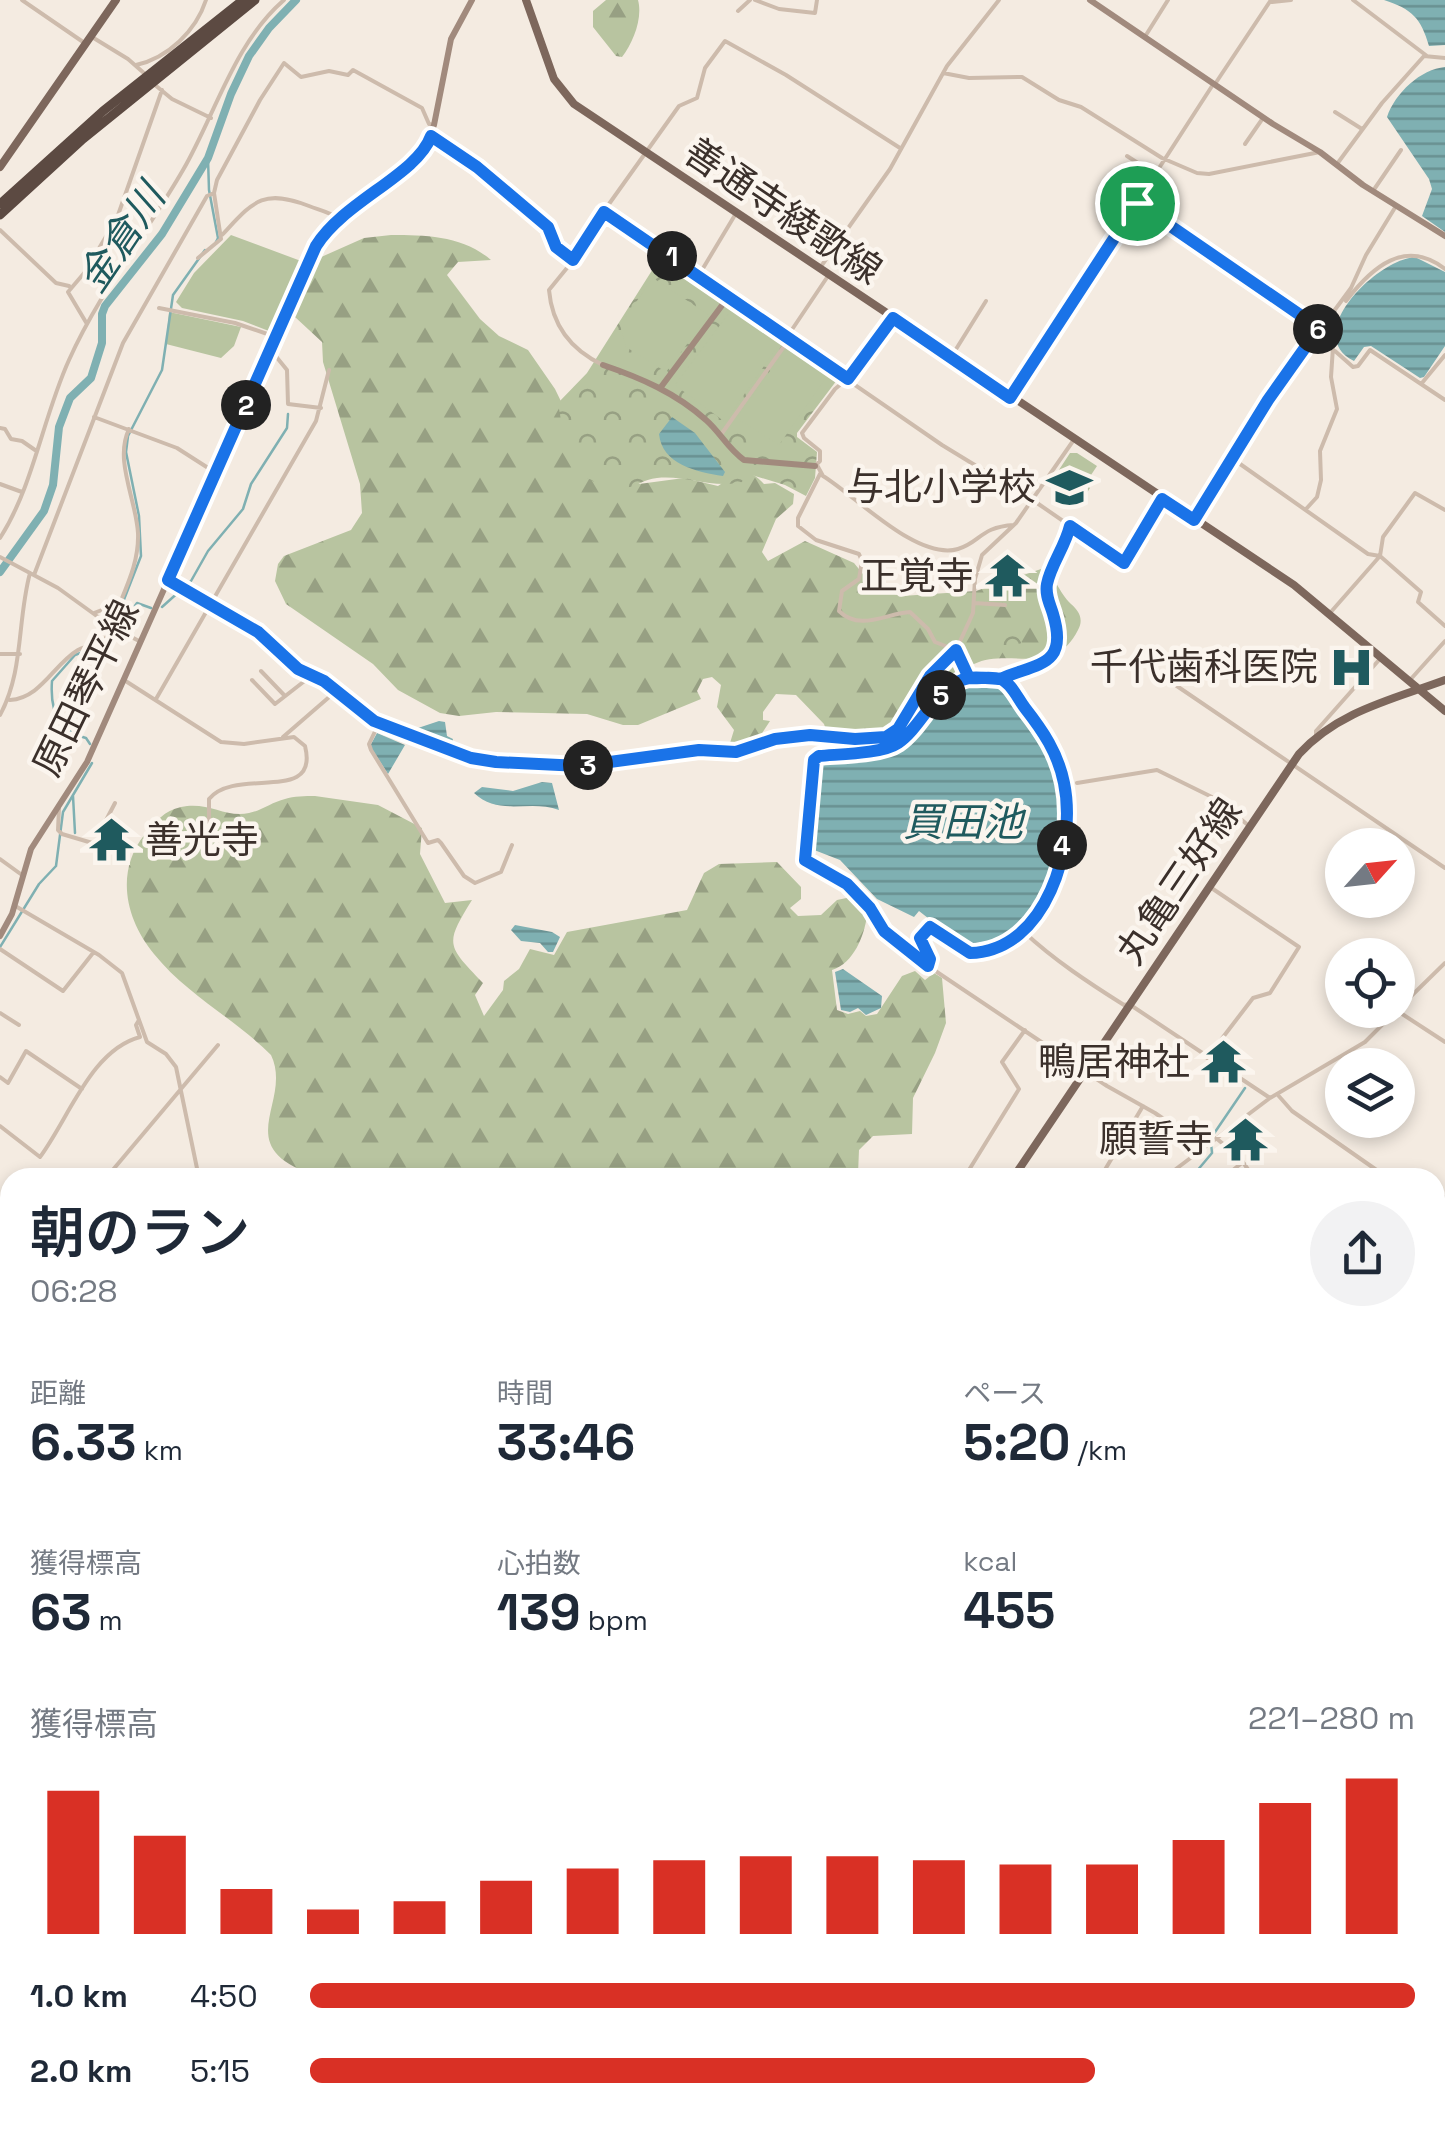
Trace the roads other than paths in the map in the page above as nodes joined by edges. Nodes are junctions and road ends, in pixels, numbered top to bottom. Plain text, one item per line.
1 (22, 0) edge
2 (116, 0) edge
3 (206, 0) edge
4 (243, 0) edge
5 (255, 0) edge
6 (284, 0) edge
7 (472, 0) edge
8 (526, 0) edge
9 (753, 0) edge
10 (817, 0) edge
11 (999, 0) edge
12 (1090, 0) edge
13 (1168, 0) edge
14 (1270, 0) edge
15 (1292, 0) edge
16 (1353, 0) edge
17 (738, 11) dead end
18 (1391, 17) dead end
19 (1405, 24) dead end
20 (1387, 26) junction
21 (1400, 33) junction
22 (1146, 36) junction
23 (88, 40) junction
24 (1427, 56) junction
25 (1445, 58) edge
26 (136, 65) junction
27 (943, 72) junction
28 (150, 79) junction
29 (1215, 84) junction
30 (162, 90) junction
31 (1335, 112) dead end
32 (211, 118) junction
33 (1264, 118) junction
34 (434, 125) junction
35 (1362, 129) junction
36 (431, 136) junction
37 (1245, 144) dead end
38 (900, 148) junction
39 (1401, 150) dead end
40 (645, 152) junction
41 (1320, 152) junction
42 (1127, 156) dead end
43 (1165, 159) junction
44 (1337, 164) junction
45 (0, 167) edge
46 (1155, 174) junction
47 (1373, 191) junction
48 (211, 194) junction
49 (1137, 203) junction
50 (0, 204) edge
51 (1397, 205) junction
52 (604, 212) junction
53 (736, 213) junction
54 (0, 215) edge
55 (338, 218) junction
56 (0, 230) edge
57 (221, 235) junction
58 (1445, 236) edge
59 (198, 258) dead end
60 (573, 260) junction
61 (820, 269) junction
62 (1445, 269) edge
63 (698, 275) junction
64 (829, 275) junction
65 (72, 287) junction
66 (729, 296) junction
67 (986, 301) dead end
68 (160, 308) dead end
69 (893, 318) junction
70 (88, 324) junction
71 (1319, 328) junction
72 (276, 337) junction
73 (790, 338) junction
74 (1333, 347) junction
75 (270, 349) junction
76 (1445, 355) edge
77 (950, 358) junction
78 (603, 365) joint
79 (330, 370) dead end
80 (848, 379) junction
81 (1422, 382) junction
82 (660, 388) junction
83 (1010, 398) junction
84 (1445, 400) edge
85 (321, 408) junction
86 (94, 416) junction
87 (0, 428) edge
88 (131, 430) junction
89 (720, 436) junction
90 (1073, 440) junction
91 (35, 450) junction
92 (1233, 458) junction
93 (817, 468) junction
94 (216, 473) junction
95 (0, 484) edge
96 (22, 492) junction
97 (1162, 499) junction
98 (1032, 502) junction
99 (1306, 509) junction
100 (1445, 510) edge
101 (1194, 520) junction
102 (1014, 526) junction
103 (1070, 526) junction
104 (0, 538) edge
105 (1380, 556) junction
106 (0, 557) edge
107 (32, 574) junction
108 (168, 580) junction
109 (974, 604) junction
110 (211, 605) junction
111 (1005, 605) dead end
112 (94, 613) junction
113 (1330, 613) junction
114 (1445, 626) edge
115 (116, 629) junction
116 (1445, 641) edge
117 (141, 642) junction
118 (956, 650) junction
119 (0, 654) edge
120 (20, 654) junction
121 (1382, 658) junction
122 (261, 671) dead end
123 (311, 676) junction
124 (969, 678) junction
125 (1000, 679) junction
126 (124, 680) junction
127 (252, 680) dead end
128 (1168, 680) dead end
129 (1410, 680) junction
130 (1445, 680) edge
131 (1420, 689) junction
132 (335, 692) junction
133 (285, 696) junction
134 (156, 699) junction
135 (8, 700) junction
136 (1445, 711) edge
137 (0, 716) edge
138 (379, 723) junction
139 (283, 736) junction
140 (1316, 736) junction
141 (1292, 764) junction
142 (1078, 783) dead end
143 (115, 802) dead end
144 (58, 808) junction
145 (209, 824) dead end
146 (1248, 826) junction
147 (512, 845) dead end
148 (0, 860) edge
149 (1445, 868) edge
150 (22, 874) junction
151 (1207, 886) junction
152 (20, 909) junction
153 (1024, 932) junction
154 (0, 936) edge
155 (0, 949) edge
156 (93, 953) junction
157 (1445, 962) edge
158 (928, 966) junction
159 (1415, 992) edge
160 (1129, 1004) junction
161 (0, 1013) edge
162 (139, 1020) junction
163 (1415, 1022) edge
164 (19, 1025) dead end
165 (1379, 1028) edge
166 (1025, 1030) junction
167 (1445, 1042) edge
168 (218, 1044) dead end
169 (1206, 1058) junction
170 (1084, 1071) junction
171 (0, 1077) edge
172 (183, 1089) junction
173 (83, 1090) junction
174 (1277, 1094) junction
175 (1270, 1098) junction
176 (1143, 1106) junction
177 (0, 1126) edge
178 (1216, 1138) junction
179 (1204, 1146) junction
180 (1243, 1162) junction
181 (115, 1168) edge
182 (198, 1168) edge
183 (970, 1168) edge
184 (1019, 1168) edge
185 (1106, 1168) edge
186 (1176, 1168) edge
187 (1236, 1168) edge
188 (1247, 1168) edge
189 (1374, 1168) edge

1 - 23 street
2 - 23 main road
3 - 26 street
4 - 28 highway
5 - 28 highway
6 - 32 street
7 - 34 main road, 原田琴平線
8 - 40 main road, 善通寺綾歌線
9 - 10 street
9 - 17 street
11 - 27 street
12 - 22 main road
13 - 22 street
14 - 15 street
14 - 29 street
16 - 20 street
18 - 20 street
19 - 21 street
20 - 21 street
21 - 24 street
22 - 29 main road
23 - 26 street
23 - 45 main road
24 - 25 street
24 - 35 street
26 - 28 street
27 - 38 street
27 - 43 street
28 - 30 street
28 - 50 highway
28 - 54 highway
29 - 33 main road
29 - 43 street
30 - 32 street
30 - 65 street
31 - 35 street
32 - 70 street
33 - 37 street
33 - 41 main road
34 - 36 main road, 原田琴平線
34 - 48 street
35 - 44 street
36 - 55 main road, 原田琴平線
36 - 60 street
38 - 40 street
38 - 61 street
39 - 47 street
40 - 52 street
40 - 53 main road, 善通寺綾歌線
41 - 43 street
41 - 44 main road
42 - 46 street
43 - 46 street
44 - 47 main road
46 - 49 street
47 - 51 main road
48 - 57 street
48 - 86 street
49 - 71 street
49 - 83 street
51 - 58 main road
51 - 71 street
52 - 60 street
52 - 63 street
53 - 61 main road, 善通寺綾歌線
53 - 63 street
55 - 57 street
55 - 72 main road, 原田琴平線
56 - 65 street
57 - 59 street
60 - 78 street
61 - 64 main road, 善通寺綾歌線
62 - 74 street
63 - 66 street
64 - 69 main road, 善通寺綾歌線
64 - 73 street
65 - 70 street
66 - 73 street
66 - 82 main road
67 - 77 street
68 - 72 street
69 - 77 main road, 善通寺綾歌線
69 - 80 street
70 - 91 street
71 - 92 street
72 - 75 main road, 原田琴平線
73 - 80 street
73 - 89 street
74 - 81 street
74 - 99 street
75 - 85 street
75 - 94 main road, 原田琴平線
76 - 81 street
77 - 83 main road, 善通寺綾歌線
78 - 82 main road
79 - 85 street
80 - 93 street
80 - 98 street
81 - 84 street
82 - 89 main road
83 - 90 main road, 善通寺綾歌線
85 - 110 street
86 - 88 street
86 - 107 street
87 - 91 street
88 - 94 street
88 - 112 street
89 - 93 main road
90 - 97 main road, 善通寺綾歌線
90 - 98 street
91 - 96 street
92 - 99 street
92 - 101 street
93 - 102 street
93 - 118 street
94 - 108 main road, 原田琴平線
95 - 96 street
96 - 104 street
97 - 101 main road, 善通寺綾歌線
97 - 103 street
98 - 102 street
98 - 103 street
99 - 105 street
100 - 105 street
101 - 113 main road, 善通寺綾歌線
102 - 109 street
103 - 125 street
105 - 113 street
105 - 114 street
106 - 107 street
107 - 112 street
107 - 120 street
108 - 110 street
108 - 117 main road, 原田琴平線
109 - 111 street
109 - 118 street
110 - 123 street
110 - 134 street
112 - 115 street
113 - 121 main road, 善通寺綾歌線
115 - 117 street
115 - 135 street
116 - 129 street
117 - 126 main road, 原田琴平線
118 - 124 street
118 - 138 street
119 - 120 street
120 - 135 street
121 - 129 main road, 善通寺綾歌線
121 - 140 street
122 - 133 street
123 - 132 street
123 - 133 street
124 - 125 street
124 - 158 street
125 - 153 street
126 - 134 street
126 - 144 main road, 原田琴平線
127 - 133 street
128 - 141 street
129 - 131 main road, 善通寺綾歌線
130 - 131 main road, 丸亀三好線
131 - 136 main road, 善通寺綾歌線
131 - 140 main road, 丸亀三好線
132 - 138 street
132 - 139 street
134 - 139 street
135 - 137 street
138 - 147 street
139 - 145 street
140 - 141 main road, 丸亀三好線
141 - 146 main road, 丸亀三好線
141 - 149 street
142 - 146 street
143 - 144 street
144 - 150 main road, 原田琴平線
146 - 151 main road, 丸亀三好線
148 - 150 street
150 - 152 main road, 原田琴平線
151 - 160 main road, 丸亀三好線
151 - 169 street
152 - 154 main road, 原田琴平線
152 - 156 street
153 - 158 street
153 - 160 street
155 - 156 street
156 - 162 street
157 - 159 street
158 - 166 street
160 - 169 street
160 - 170 main road, 丸亀三好線
161 - 164 street
162 - 172 street
162 - 173 street
163 - 167 street
165 - 174 street
166 - 170 street
166 - 183 street
168 - 172 street
169 - 175 street
170 - 176 street
170 - 184 main road, 丸亀三好線
171 - 173 street
172 - 181 street
172 - 182 street
173 - 177 street
174 - 175 street
174 - 189 street
175 - 178 street
176 - 179 street
176 - 185 street
178 - 179 street
178 - 180 street
179 - 186 street
180 - 187 street
180 - 188 street

